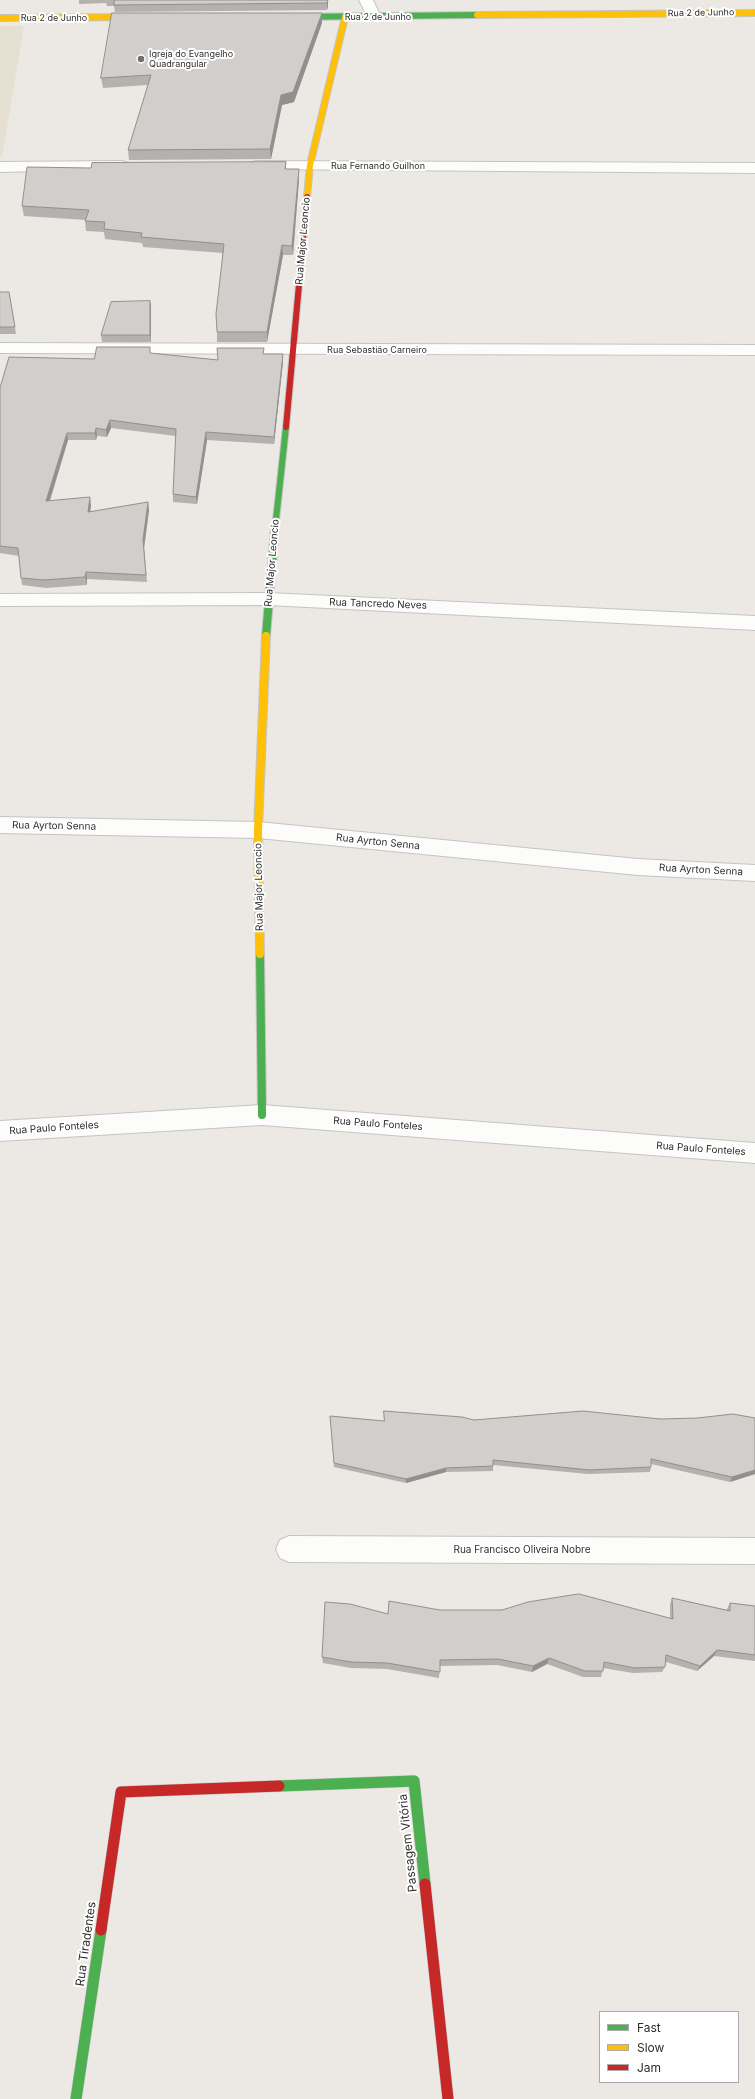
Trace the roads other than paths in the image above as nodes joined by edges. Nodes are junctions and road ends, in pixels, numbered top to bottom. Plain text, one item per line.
1 (366, 0) edge
2 (755, 12) edge
3 (153, 17) edge
4 (280, 17) edge
5 (345, 17) junction
6 (374, 17) junction
7 (0, 18) edge
8 (310, 165) junction
9 (135, 166) edge
10 (238, 166) edge
11 (0, 167) edge
12 (755, 168) edge
13 (0, 348) edge
14 (294, 350) junction
15 (755, 350) edge
16 (0, 600) edge
17 (268, 600) junction
18 (755, 623) edge
19 (0, 825) edge
20 (258, 830) junction
21 (755, 873) edge
22 (262, 1115) junction
23 (0, 1131) edge
24 (755, 1154) edge
25 (290, 1549) dead end
26 (755, 1551) edge
27 (121, 1792) joint
28 (76, 2099) edge
29 (448, 2099) edge

1 - 6 street
2 - 6 street, Rua 2 de Junho
3 - 7 street, Rua 2 de Junho
4 - 5 street, Rua 2 de Junho
5 - 6 street, Rua 2 de Junho
5 - 8 street, Rua Major Leoncio
8 - 10 street, Rua Fernando Guilhon
8 - 12 street, Rua Fernando Guilhon
8 - 14 street, Rua Major Leoncio
9 - 11 street
13 - 14 street, Rua Sebastião Carneiro
14 - 15 street, Rua Sebastião Carneiro
14 - 17 street, Rua Major Leoncio
16 - 17 street, Rua Tancredo Neves
17 - 18 street, Rua Tancredo Neves
17 - 20 street, Rua Major Leoncio
19 - 20 street, Rua Ayrton Senna
20 - 21 street, Rua Ayrton Senna
20 - 22 street, Rua Major Leoncio
22 - 23 street, Rua Paulo Fonteles
22 - 24 street, Rua Paulo Fonteles
25 - 26 street, Rua Francisco Oliveira Nobre
27 - 28 street, Rua Tiradentes
27 - 29 street, Passagem Vitória

